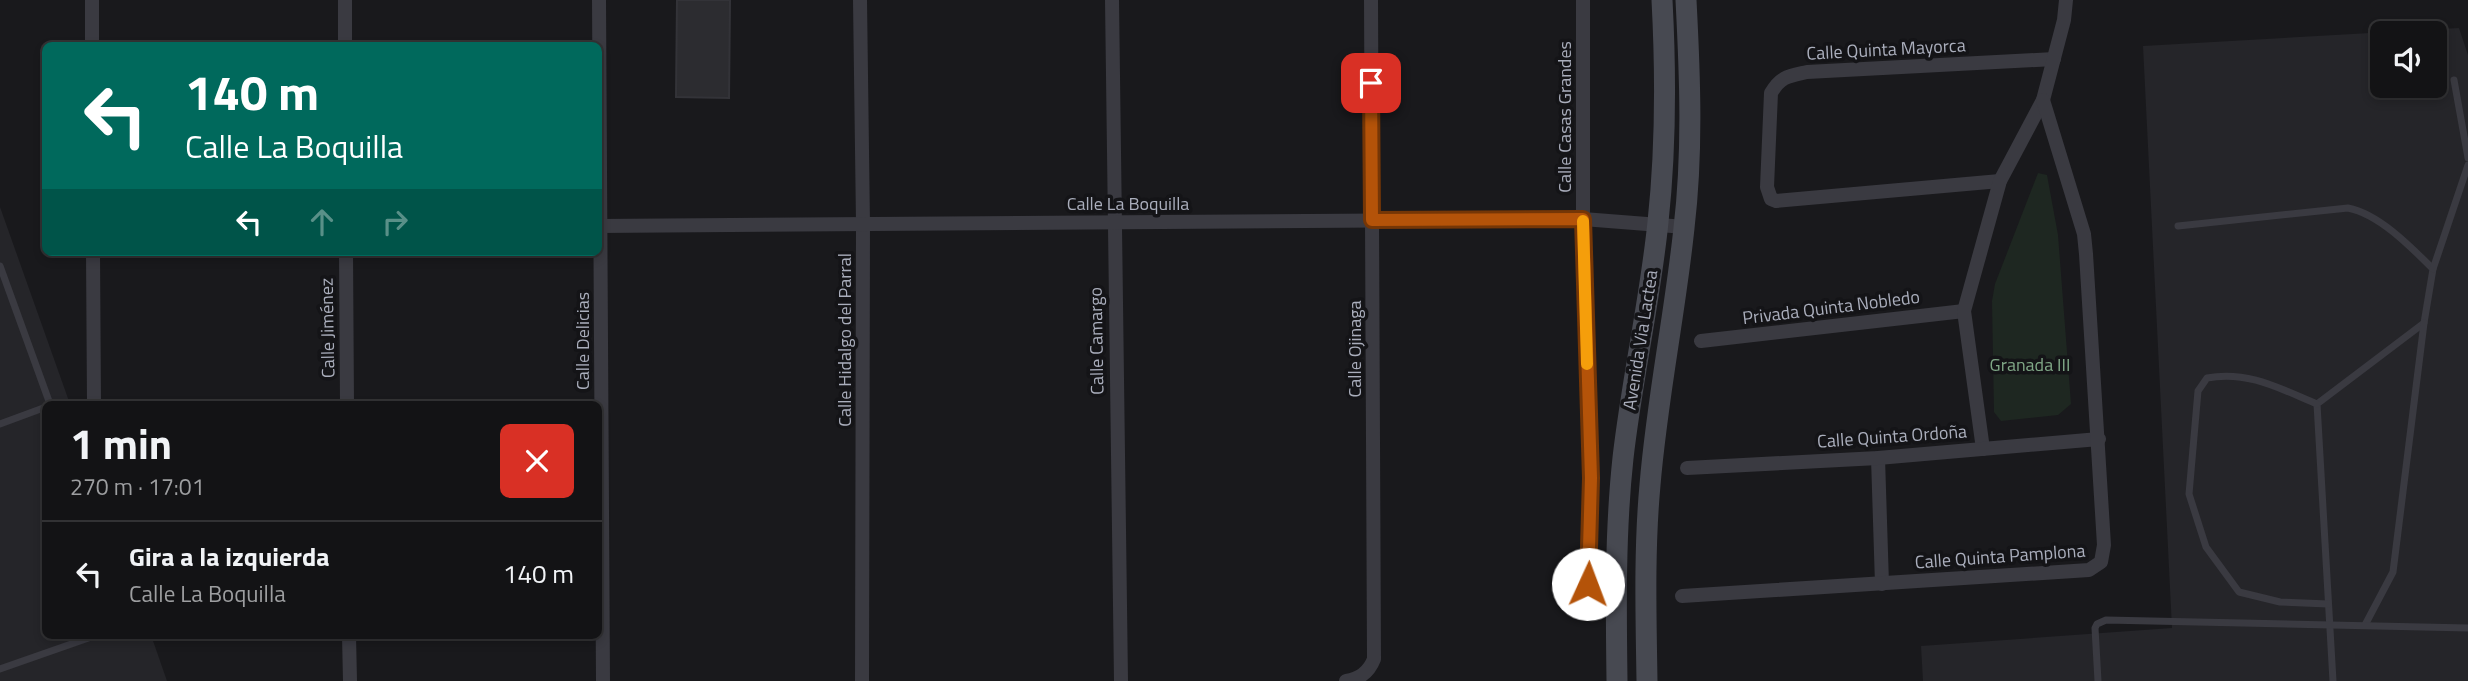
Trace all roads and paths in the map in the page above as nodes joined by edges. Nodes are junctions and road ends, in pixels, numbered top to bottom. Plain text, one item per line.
1 (92, 0) edge
2 (345, 0) edge
3 (599, 0) edge
4 (860, 0) edge
5 (1112, 0) edge
6 (1371, 0) edge
7 (1583, 0) edge
8 (1662, 0) edge
9 (1686, 0) edge
10 (2066, 0) edge
11 (92, 42) edge
12 (345, 42) edge
13 (599, 42) edge
14 (2054, 59) junction
15 (2454, 80) dead end
16 (2043, 100) junction
17 (2468, 158) edge
18 (2468, 164) edge
19 (2000, 181) junction
20 (1583, 219) junction
21 (1372, 220) junction
22 (1114, 222) junction
23 (863, 224) junction
24 (1658, 224) junction
25 (602, 226) edge
26 (2178, 226) dead end
27 (1685, 227) junction
28 (93, 256) edge
29 (346, 256) edge
30 (599, 256) edge
31 (0, 266) edge
32 (2433, 269) junction
33 (1964, 311) junction
34 (2424, 323) junction
35 (1701, 341) dead end
36 (49, 401) edge
37 (94, 401) edge
38 (347, 401) edge
39 (601, 401) edge
40 (2317, 404) junction
41 (42, 409) edge
42 (0, 424) edge
43 (2099, 439) junction
44 (1983, 449) junction
45 (1878, 458) junction
46 (1687, 468) dead end
47 (602, 567) edge
48 (1882, 584) junction
49 (1682, 596) dead end
50 (2328, 604) junction
51 (1587, 611) dead end
52 (2329, 624) junction
53 (2365, 625) junction
54 (2468, 628) edge
55 (86, 639) edge
56 (349, 639) edge
57 (0, 669) edge
58 (350, 681) edge
59 (603, 681) edge
60 (862, 681) edge
61 (1121, 681) edge
62 (1346, 681) edge
63 (1617, 681) edge
64 (1647, 681) edge
65 (2098, 681) edge
66 (2333, 681) edge

1 - 11 street
2 - 12 street
3 - 13 street, Calle Delicias
4 - 23 street, Calle Hidalgo del Parral
5 - 22 street, Calle Camargo
6 - 21 street, Calle Ojinaga
7 - 20 street, Calle Casas Grandes
8 - 24 main road, Avenida Via Lactea
9 - 27 main road, Avenida Via Lactea
10 - 14 street
14 - 16 street
14 - 19 street, Calle Quinta Mayorca
15 - 17 lane
16 - 19 street
16 - 43 street, Calle Quinta Pamplona
18 - 32 lane
19 - 33 street
20 - 21 street, Calle La Boquilla
20 - 24 street, Calle La Boquilla
20 - 51 street, Calle Casas Grandes
21 - 22 street, Calle La Boquilla
21 - 62 street, Calle Ojinaga
22 - 23 street, Calle La Boquilla
22 - 61 street, Calle Camargo
23 - 25 street, Calle La Boquilla
23 - 60 street, Calle Hidalgo del Parral
24 - 27 street, Calle La Boquilla
24 - 63 main road, Avenida Via Lactea
26 - 32 lane
27 - 64 main road, Avenida Via Lactea
28 - 37 street
29 - 38 street, Calle Jiménez
30 - 39 street, Calle Delicias
31 - 36 lane
32 - 34 lane
33 - 35 street, Privada Quinta Nobledo
33 - 44 street
34 - 40 lane
34 - 53 lane
40 - 50 lane
40 - 50 lane
41 - 42 lane
43 - 44 street, Calle Quinta Ordoña
43 - 48 street, Calle Quinta Pamplona
44 - 45 street, Calle Quinta Ordoña
45 - 46 street, Calle Quinta Ordoña
45 - 48 street
47 - 59 street, Calle Delicias
48 - 49 street, Calle Quinta Pamplona
50 - 52 lane
52 - 53 lane
52 - 65 lane
52 - 66 lane
53 - 54 lane
55 - 57 lane
56 - 58 street

